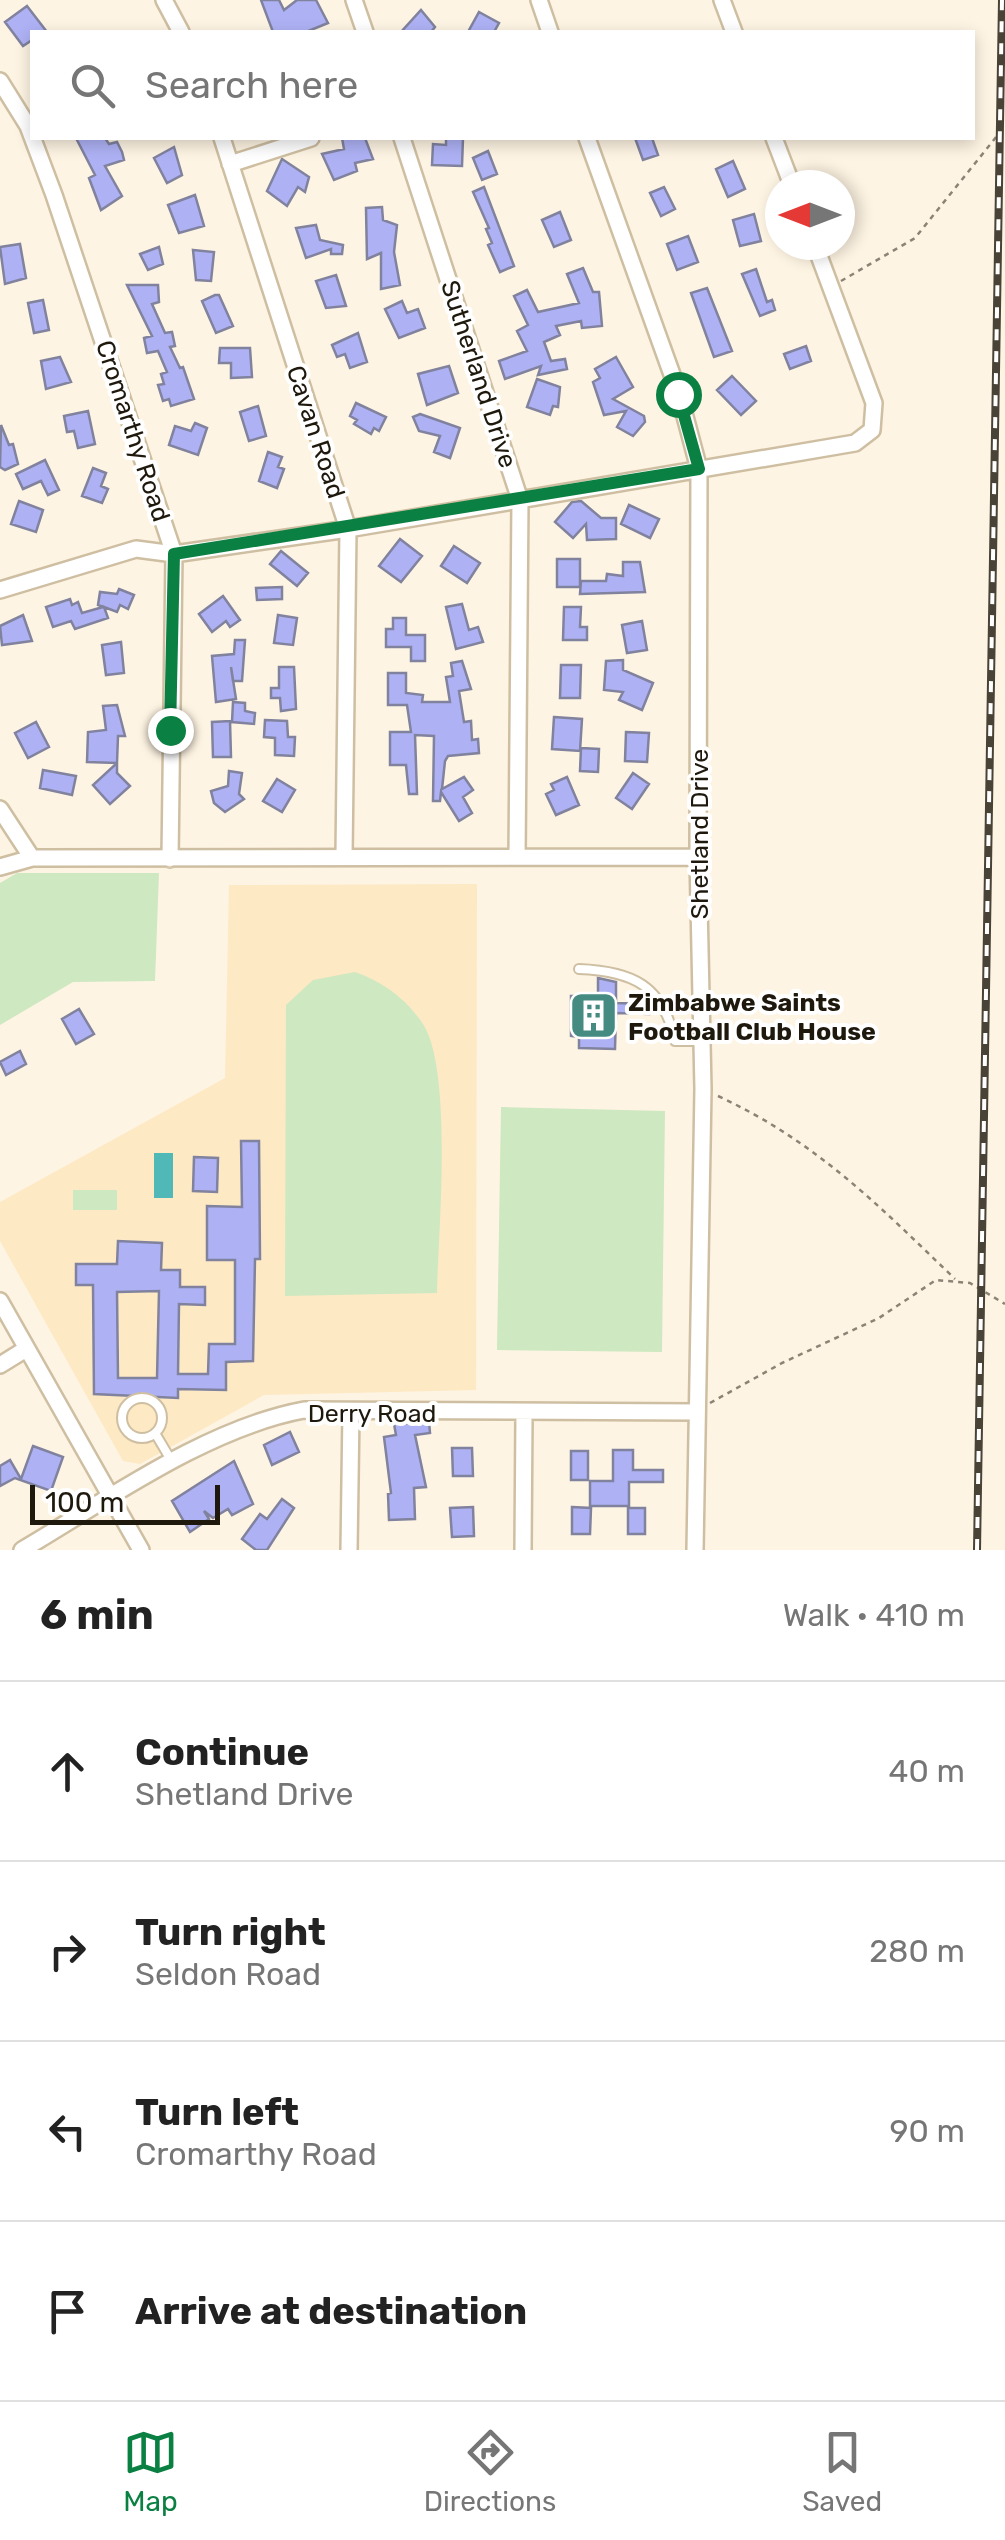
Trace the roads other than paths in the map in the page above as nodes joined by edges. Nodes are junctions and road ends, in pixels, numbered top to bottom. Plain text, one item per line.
1 (164, 0) edge
2 (354, 0) edge
3 (539, 0) edge
4 (722, 0) edge
5 (180, 30) edge
6 (364, 30) edge
7 (549, 30) edge
8 (733, 30) edge
9 (0, 81) edge
10 (30, 131) edge
11 (33, 140) edge
12 (223, 140) edge
13 (305, 140) edge
14 (403, 140) edge
15 (588, 140) edge
16 (775, 140) edge
17 (230, 164) junction
18 (786, 170) edge
19 (821, 260) edge
20 (699, 469) junction
21 (520, 500) junction
22 (348, 529) junction
23 (174, 554) junction
24 (0, 589) edge
25 (0, 809) edge
26 (344, 856) junction
27 (517, 857) junction
28 (698, 857) junction
29 (32, 858) junction
30 (170, 859) junction
31 (0, 867) edge
32 (579, 969) dead end
33 (702, 1041) junction
34 (0, 1301) edge
35 (26, 1350) junction
36 (0, 1364) edge
37 (351, 1412) junction
38 (696, 1412) junction
39 (524, 1414) junction
40 (155, 1432) junction
41 (173, 1464) junction
42 (112, 1498) junction
43 (22, 1550) edge
44 (141, 1550) edge
45 (349, 1550) edge
46 (523, 1550) edge
47 (695, 1550) edge

1 - 5 street
2 - 6 street
3 - 7 street
4 - 8 street
9 - 10 street, Cromarthy Road
11 - 23 street, Cromarthy Road
12 - 17 street, Cavan Road
13 - 17 street
14 - 21 street, Sutherland Drive
15 - 20 street, Shetland Drive
16 - 18 street
17 - 22 street, Cavan Road
19 - 20 street
20 - 21 street
20 - 28 street, Shetland Drive
21 - 22 street
21 - 27 street, Sutherland Drive
22 - 23 street
22 - 26 street, Cavan Road
23 - 24 street
23 - 30 street, Cromarthy Road
25 - 29 street
26 - 27 street
26 - 30 street
27 - 28 street
28 - 33 street, Shetland Drive
29 - 30 street
29 - 31 street
32 - 33 lane
33 - 38 street, Shetland Drive
34 - 35 street
35 - 36 street
35 - 42 street
37 - 39 street, Derry Road
37 - 41 street, Derry Road
37 - 45 street
38 - 39 street, Derry Road
38 - 47 street, Shetland Drive
39 - 46 street
40 - 40 lane
40 - 41 lane
41 - 42 street, Derry Road
42 - 43 street, Derry Road
42 - 44 street

